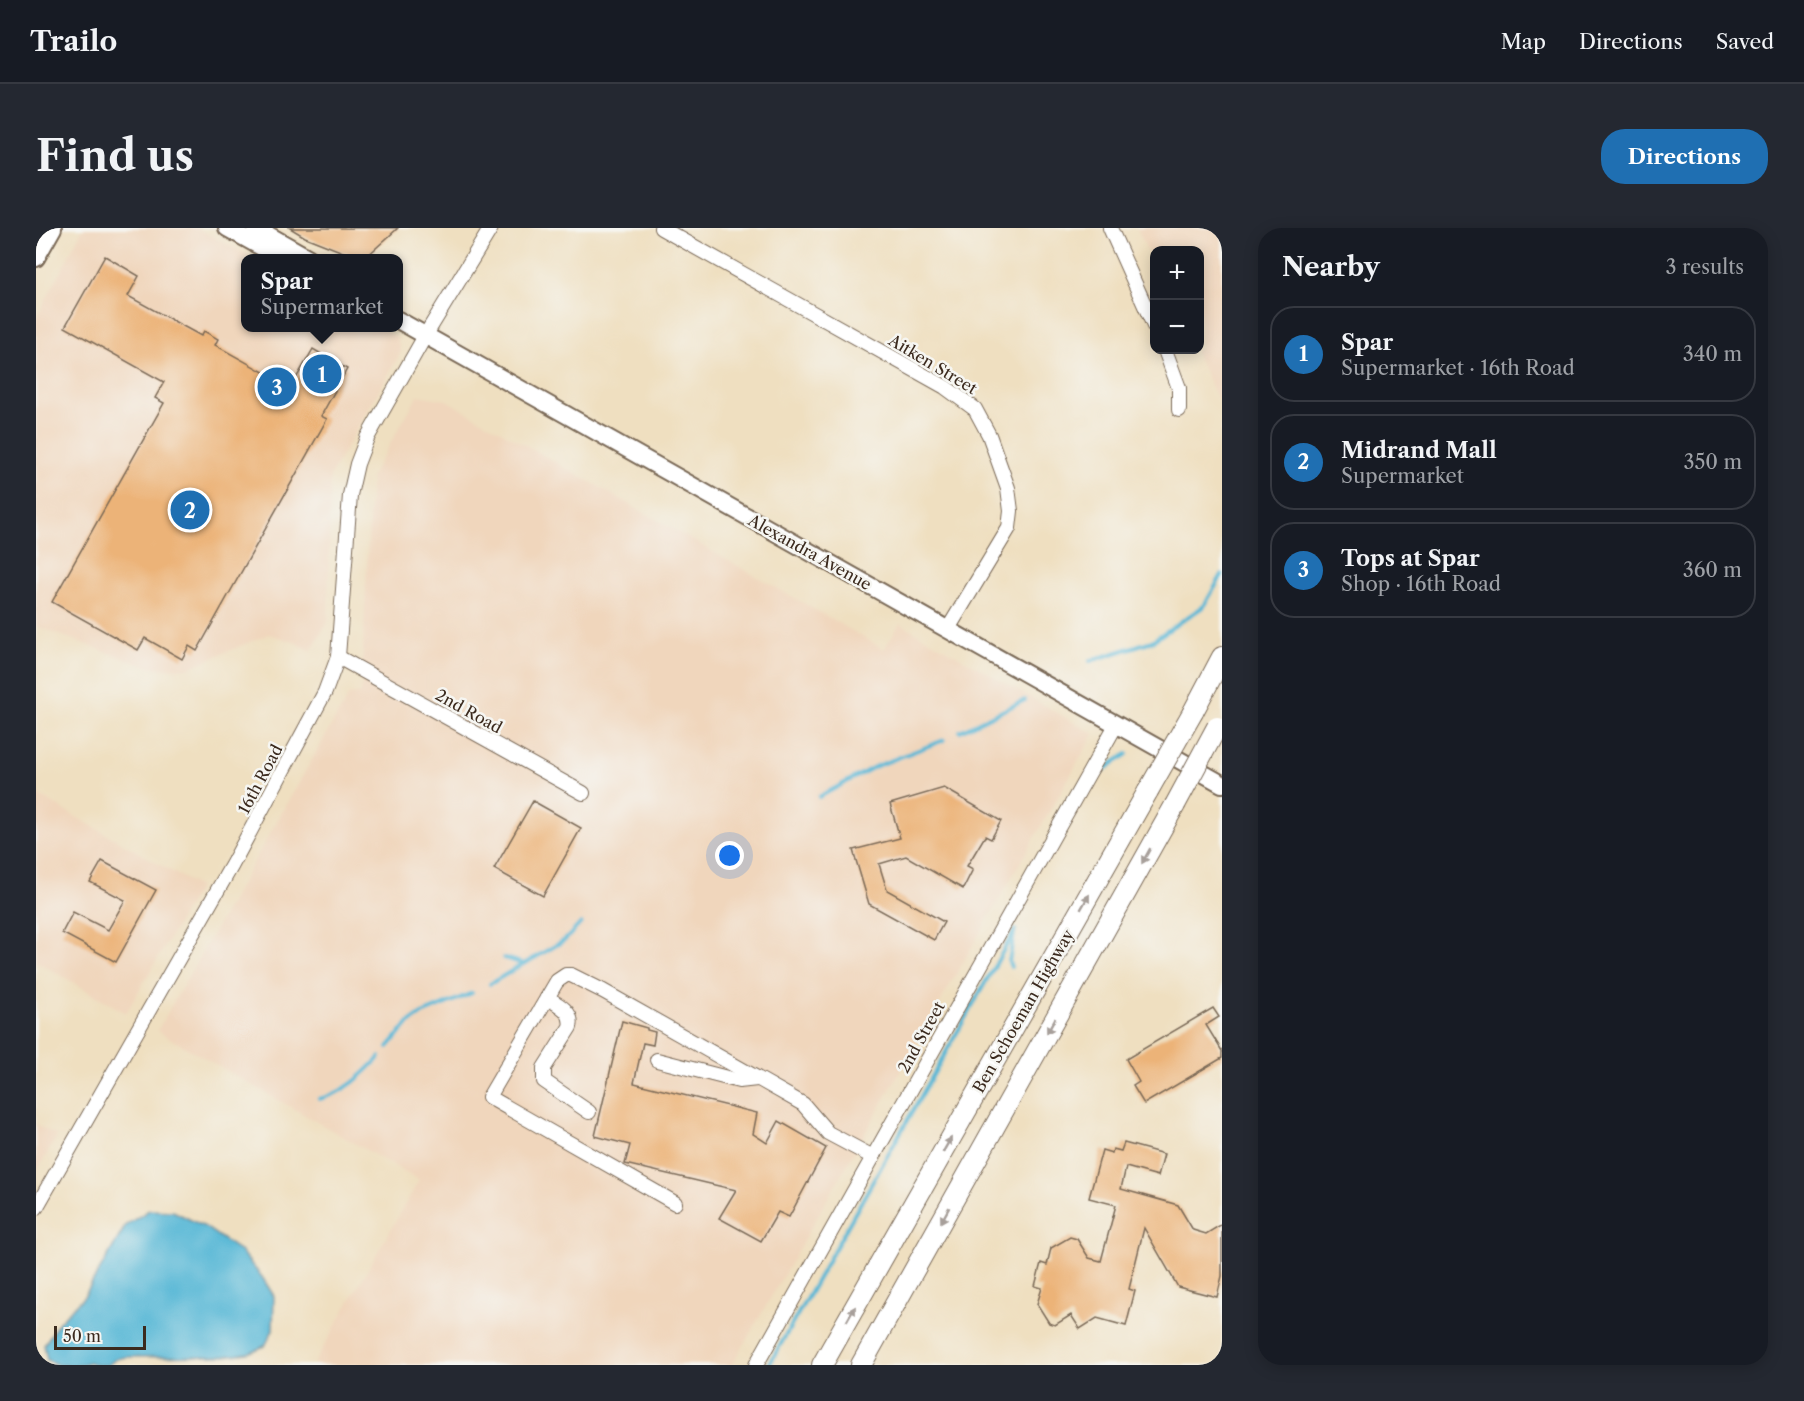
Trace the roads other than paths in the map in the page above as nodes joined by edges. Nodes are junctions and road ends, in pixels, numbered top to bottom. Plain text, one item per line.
1 (53, 228) edge
2 (227, 228) edge
3 (256, 228) edge
4 (491, 228) edge
5 (661, 228) edge
6 (1110, 228) edge
7 (274, 254) edge
8 (302, 254) edge
9 (36, 258) edge
10 (1150, 315) edge
11 (403, 322) edge
12 (425, 336) junction
13 (1166, 354) edge
14 (1179, 410) dead end
15 (948, 629) junction
16 (338, 657) junction
17 (1222, 657) edge
18 (1220, 723) edge
19 (1116, 725) junction
20 (1222, 784) edge
21 (584, 793) dead end
22 (547, 998) junction
23 (657, 1060) dead end
24 (757, 1078) junction
25 (589, 1112) dead end
26 (873, 1157) junction
27 (675, 1203) dead end
28 (36, 1208) edge
29 (756, 1365) edge
30 (822, 1365) edge
31 (861, 1365) edge

1 - 9 main road
2 - 7 main road
3 - 8 main road
4 - 12 street, 16th Road
5 - 15 street, Aitken Street
6 - 10 street
11 - 12 main road, Alexandra Avenue
12 - 15 main road, Alexandra Avenue
12 - 16 street, 16th Road
13 - 14 street
15 - 19 main road, Alexandra Avenue
16 - 21 street, 2nd Road
16 - 28 street, 16th Road
30 -> 17 highway, Ben Schoeman Highway, bridge
18 -> 31 highway, Ben Schoeman Highway, bridge
19 - 20 main road, Alexandra Avenue
19 - 26 street, 2nd Street
22 - 24 street
22 - 25 street
22 - 27 street
23 - 24 street
24 - 26 street
26 - 29 street, 2nd Street

